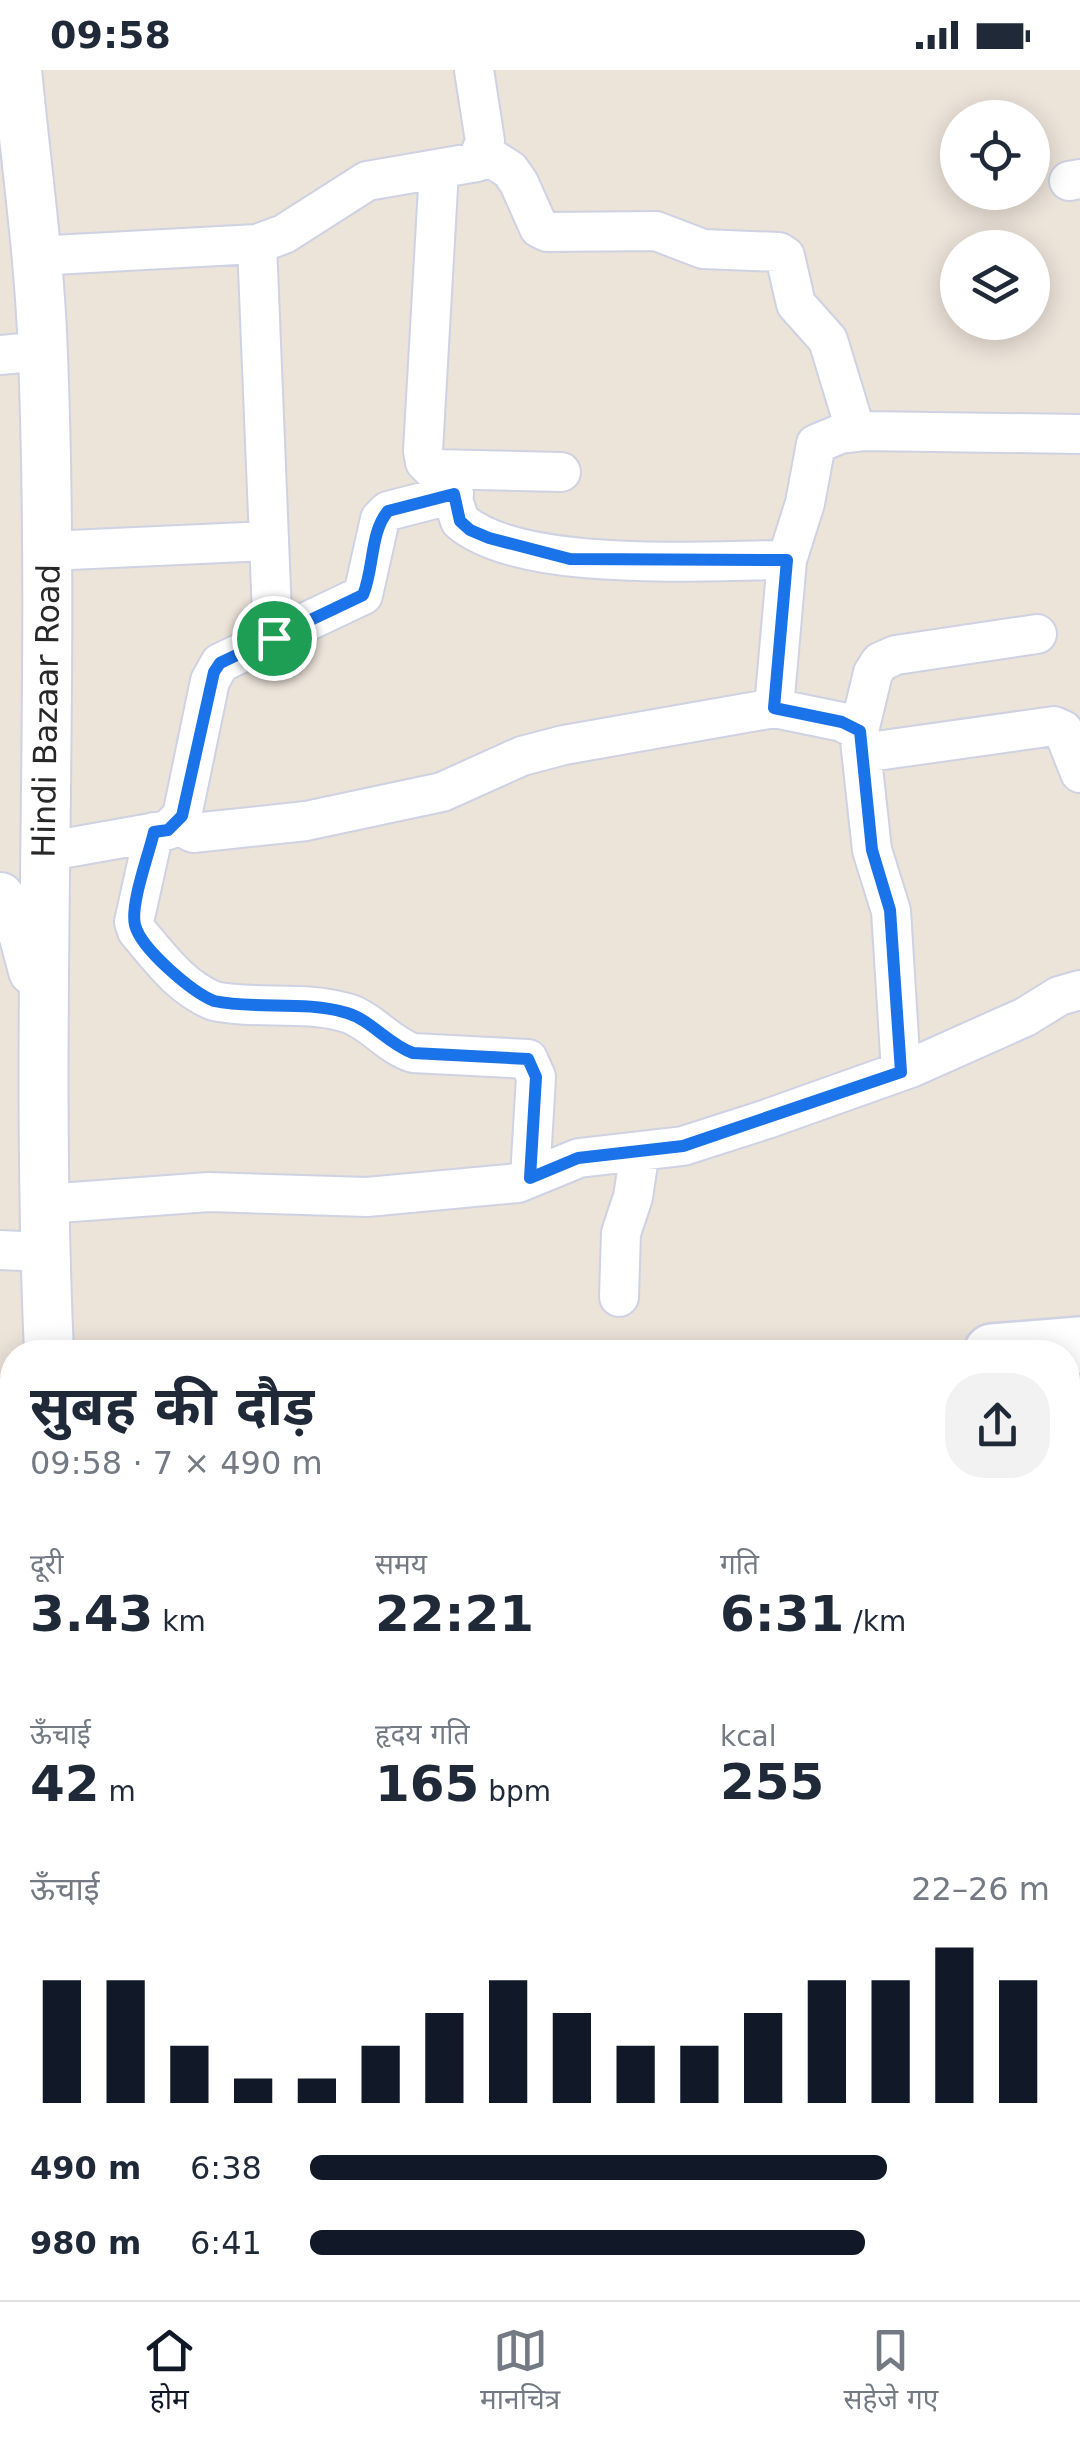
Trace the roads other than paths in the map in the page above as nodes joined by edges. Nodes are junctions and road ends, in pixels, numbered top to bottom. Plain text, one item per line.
1 (16, 70) edge
2 (474, 70) edge
3 (482, 152) junction
4 (439, 170) junction
5 (256, 244) junction
6 (35, 256) junction
7 (22, 353) edge
8 (856, 432) junction
9 (1080, 434) edge
10 (561, 472) dead end
11 (452, 482) junction
12 (270, 541) junction
13 (48, 552) junction
14 (787, 560) junction
15 (1038, 634) dead end
16 (274, 638) junction
17 (774, 708) junction
18 (861, 742) junction
19 (1080, 774) edge
20 (165, 828) junction
21 (44, 852) junction
22 (4, 911) edge
23 (1080, 990) edge
24 (41, 1004) junction
25 (901, 1072) junction
26 (640, 1151) junction
27 (530, 1178) junction
28 (45, 1204) junction
29 (22, 1251) edge
30 (619, 1297) dead end
31 (46, 1340) edge

1 - 6 street, Hindi Bazaar Road
2 - 3 street
3 - 4 street
3 - 8 street
4 - 5 street
4 - 11 street
5 - 6 street
5 - 12 street
6 - 7 street, Hindi Bazaar Road
7 - 13 street, Hindi Bazaar Road
8 - 9 street
8 - 14 street
10 - 11 street
11 - 14 street
11 - 16 street
12 - 13 street
12 - 16 street
13 - 21 street, Hindi Bazaar Road
14 - 17 street
15 - 18 street
16 - 20 street
17 - 18 street
17 - 20 street
18 - 19 street
18 - 25 street
20 - 21 street
20 - 27 street
21 - 24 street, Hindi Bazaar Road
22 - 24 street
23 - 25 street
24 - 28 street, Hindi Bazaar Road
25 - 26 street
26 - 27 street
26 - 30 street
27 - 28 street
28 - 29 street, Hindi Bazaar Road
29 - 31 street, Hindi Bazaar Road

